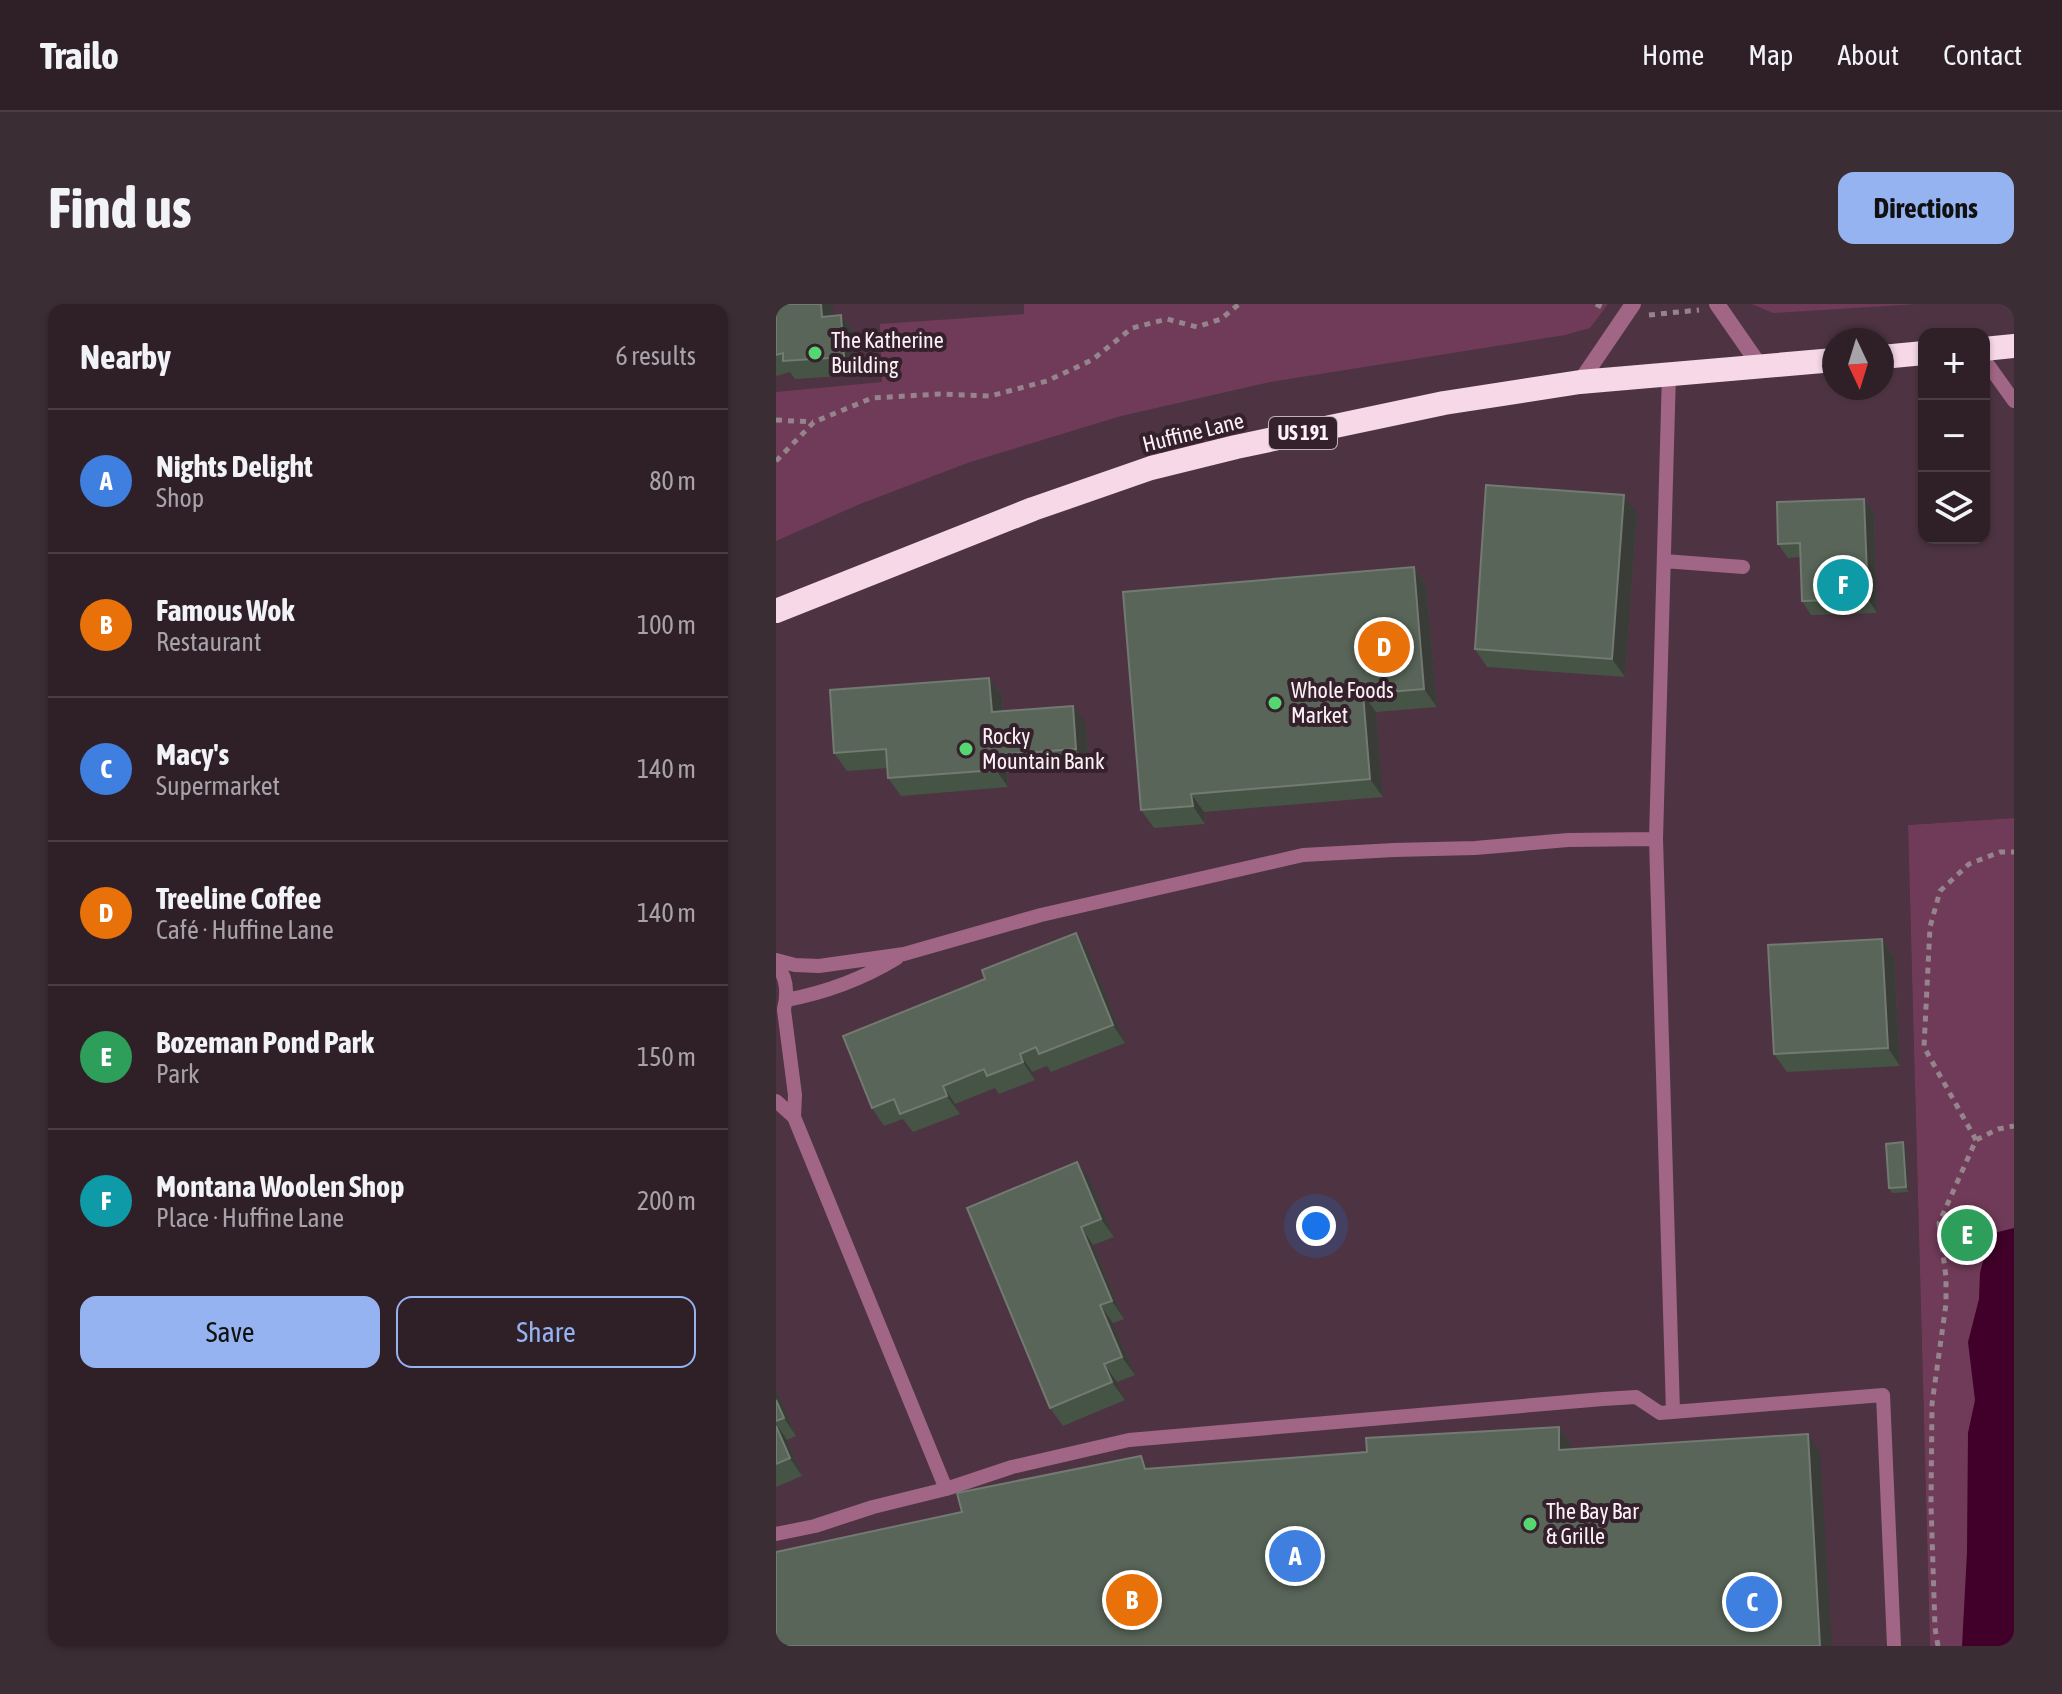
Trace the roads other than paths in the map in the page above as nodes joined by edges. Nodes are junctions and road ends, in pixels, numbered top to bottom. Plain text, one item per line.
1 (1718, 306) edge
2 (1628, 311) edge
3 (2014, 346) edge
4 (1990, 348) edge
5 (1918, 354) edge
6 (1894, 356) edge
7 (1822, 361) edge
8 (1760, 366) junction
9 (1990, 367) edge
10 (1669, 373) junction
11 (1580, 382) junction
12 (2014, 401) edge
13 (1664, 561) junction
14 (1743, 567) dead end
15 (776, 611) edge
16 (1656, 839) junction
17 (904, 954) junction
18 (776, 962) edge
19 (782, 1010) edge
20 (776, 1101) edge
21 (794, 1117) junction
22 (1673, 1412) junction
23 (946, 1489) junction
24 (776, 1534) edge
25 (1894, 1646) edge

1 - 8 street
2 - 11 street
3 - 4 highway
5 - 6 highway
7 - 8 highway, Huffine Lane / US 191
8 - 10 highway, Huffine Lane / US 191
9 - 12 lane
10 - 11 highway, Huffine Lane / US 191
10 - 13 lane
11 - 15 highway, Huffine Lane / US 191
13 - 14 lane
13 - 16 lane
16 - 17 lane
16 - 22 lane
17 - 18 lane
17 - 19 lane
18 - 19 lane
19 - 21 lane
20 - 21 lane
21 - 23 lane
22 - 23 lane
22 - 25 lane
23 - 24 lane

